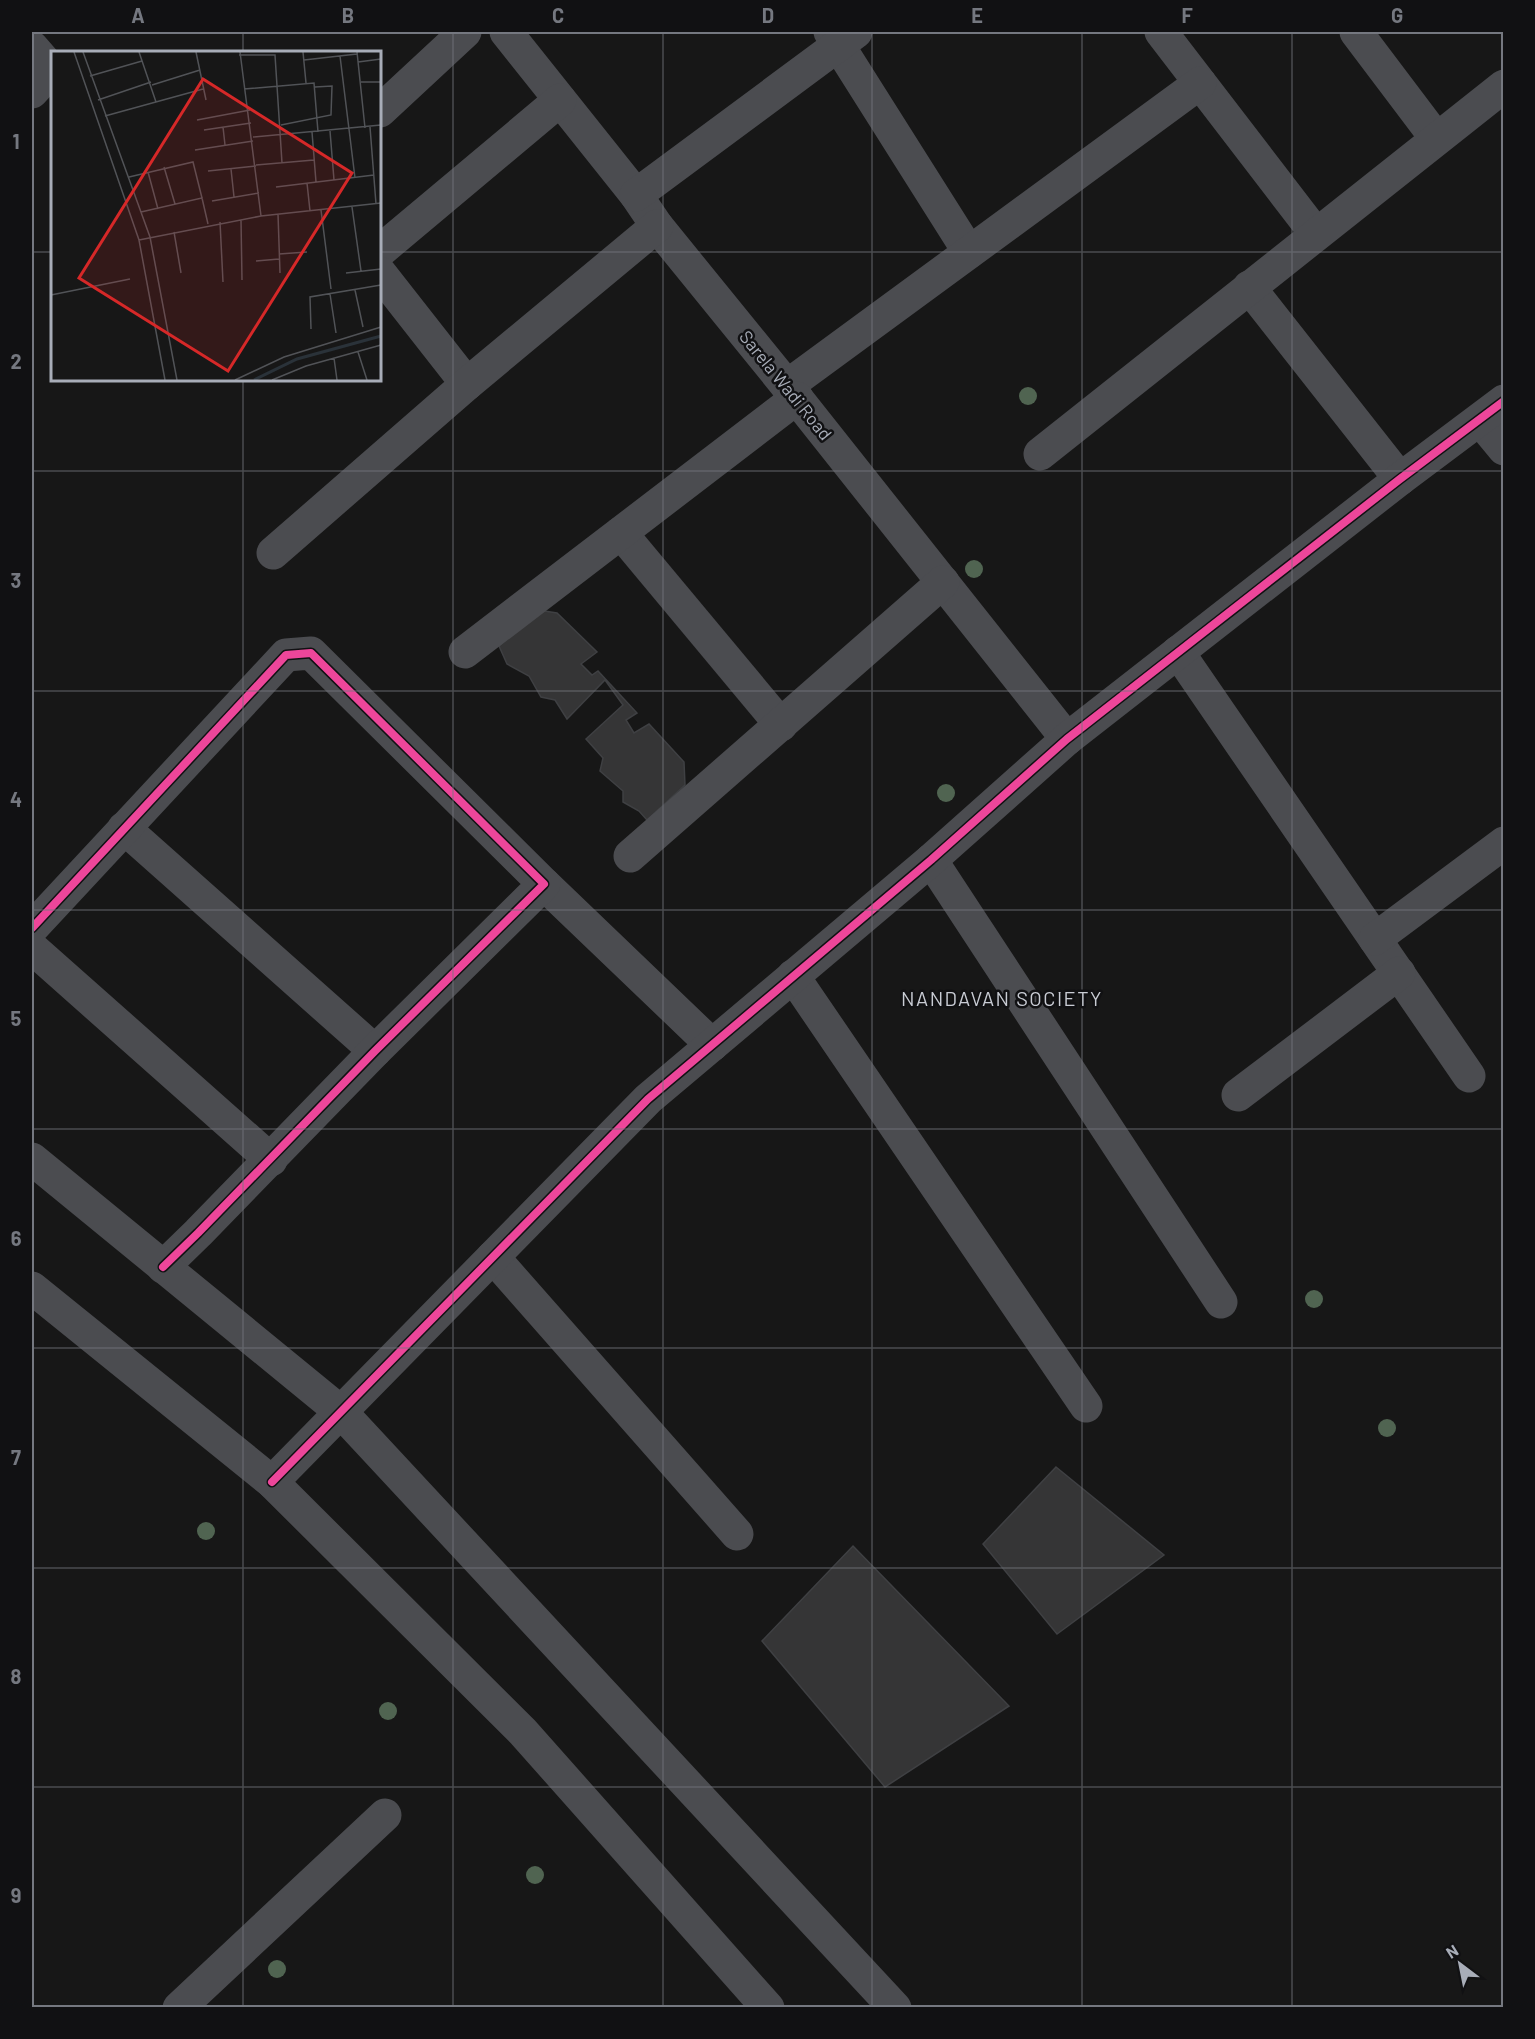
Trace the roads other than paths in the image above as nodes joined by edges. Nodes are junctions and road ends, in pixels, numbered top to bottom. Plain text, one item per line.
1 (465, 32) edge
2 (506, 32) edge
3 (1161, 32) edge
4 (1356, 32) edge
5 (842, 36) edge
6 (32, 47) edge
7 (51, 69) edge
8 (51, 71) edge
9 (1200, 83) junction
10 (1503, 86) edge
11 (32, 92) edge
12 (560, 100) junction
13 (381, 110) edge
14 (1436, 138) junction
15 (636, 195) junction
16 (657, 226) junction
17 (1316, 234) junction
18 (381, 250) edge
19 (969, 252) junction
20 (381, 274) edge
21 (1248, 287) junction
22 (467, 384) junction
23 (792, 392) junction
24 (1492, 411) edge
25 (1503, 449) edge
26 (1040, 454) dead end
27 (1400, 479) junction
28 (621, 533) junction
29 (273, 553) dead end
30 (943, 582) junction
31 (465, 652) dead end
32 (1178, 652) junction
33 (781, 725) junction
34 (1067, 739) junction
35 (124, 828) junction
36 (1503, 843) edge
37 (630, 856) dead end
38 (931, 860) junction
39 (544, 884) junction
40 (32, 928) edge
41 (1375, 939) junction
42 (32, 948) edge
43 (1399, 973) junction
44 (793, 976) junction
45 (712, 1045) junction
46 (375, 1051) junction
47 (1469, 1076) dead end
48 (1238, 1095) dead end
49 (32, 1159) edge
50 (271, 1160) junction
51 (493, 1257) junction
52 (164, 1267) junction
53 (32, 1288) edge
54 (1221, 1302) dead end
55 (1086, 1406) dead end
56 (341, 1412) junction
57 (273, 1482) junction
58 (737, 1533) dead end
59 (385, 1815) dead end
60 (179, 2007) edge
61 (768, 2007) edge
62 (895, 2007) edge

1 - 13 street
2 - 12 street, Sarela Wadi Road
3 - 9 street
4 - 14 street
5 - 15 street
5 - 19 street
6 - 7 street
8 - 11 street
9 - 17 street
9 - 19 street
10 - 14 street
12 - 15 street, Sarela Wadi Road
12 - 18 street
14 - 17 street
15 - 16 street, Sarela Wadi Road
16 - 22 street
16 - 23 street, Sarela Wadi Road
17 - 21 street
19 - 23 street
20 - 22 street
21 - 26 street
21 - 27 street
22 - 29 street
23 - 28 street
23 - 30 street, Sarela Wadi Road
24 - 25 street
24 - 27 street
27 - 32 street
28 - 31 street
28 - 33 street
30 - 33 street
30 - 34 street, Sarela Wadi Road
32 - 34 street
32 - 41 street
33 - 37 street
34 - 38 street
35 - 39 street
35 - 40 street
35 - 46 street
36 - 41 street
38 - 44 street
38 - 54 street
39 - 45 street
39 - 46 street
41 - 43 street
42 - 50 street
43 - 47 street
43 - 48 street
44 - 45 street
44 - 55 street
45 - 51 street
46 - 50 street
49 - 52 street
50 - 52 street
51 - 56 street
51 - 58 street
52 - 56 street
53 - 57 street
56 - 57 street
56 - 62 street
57 - 61 street
59 - 60 street

